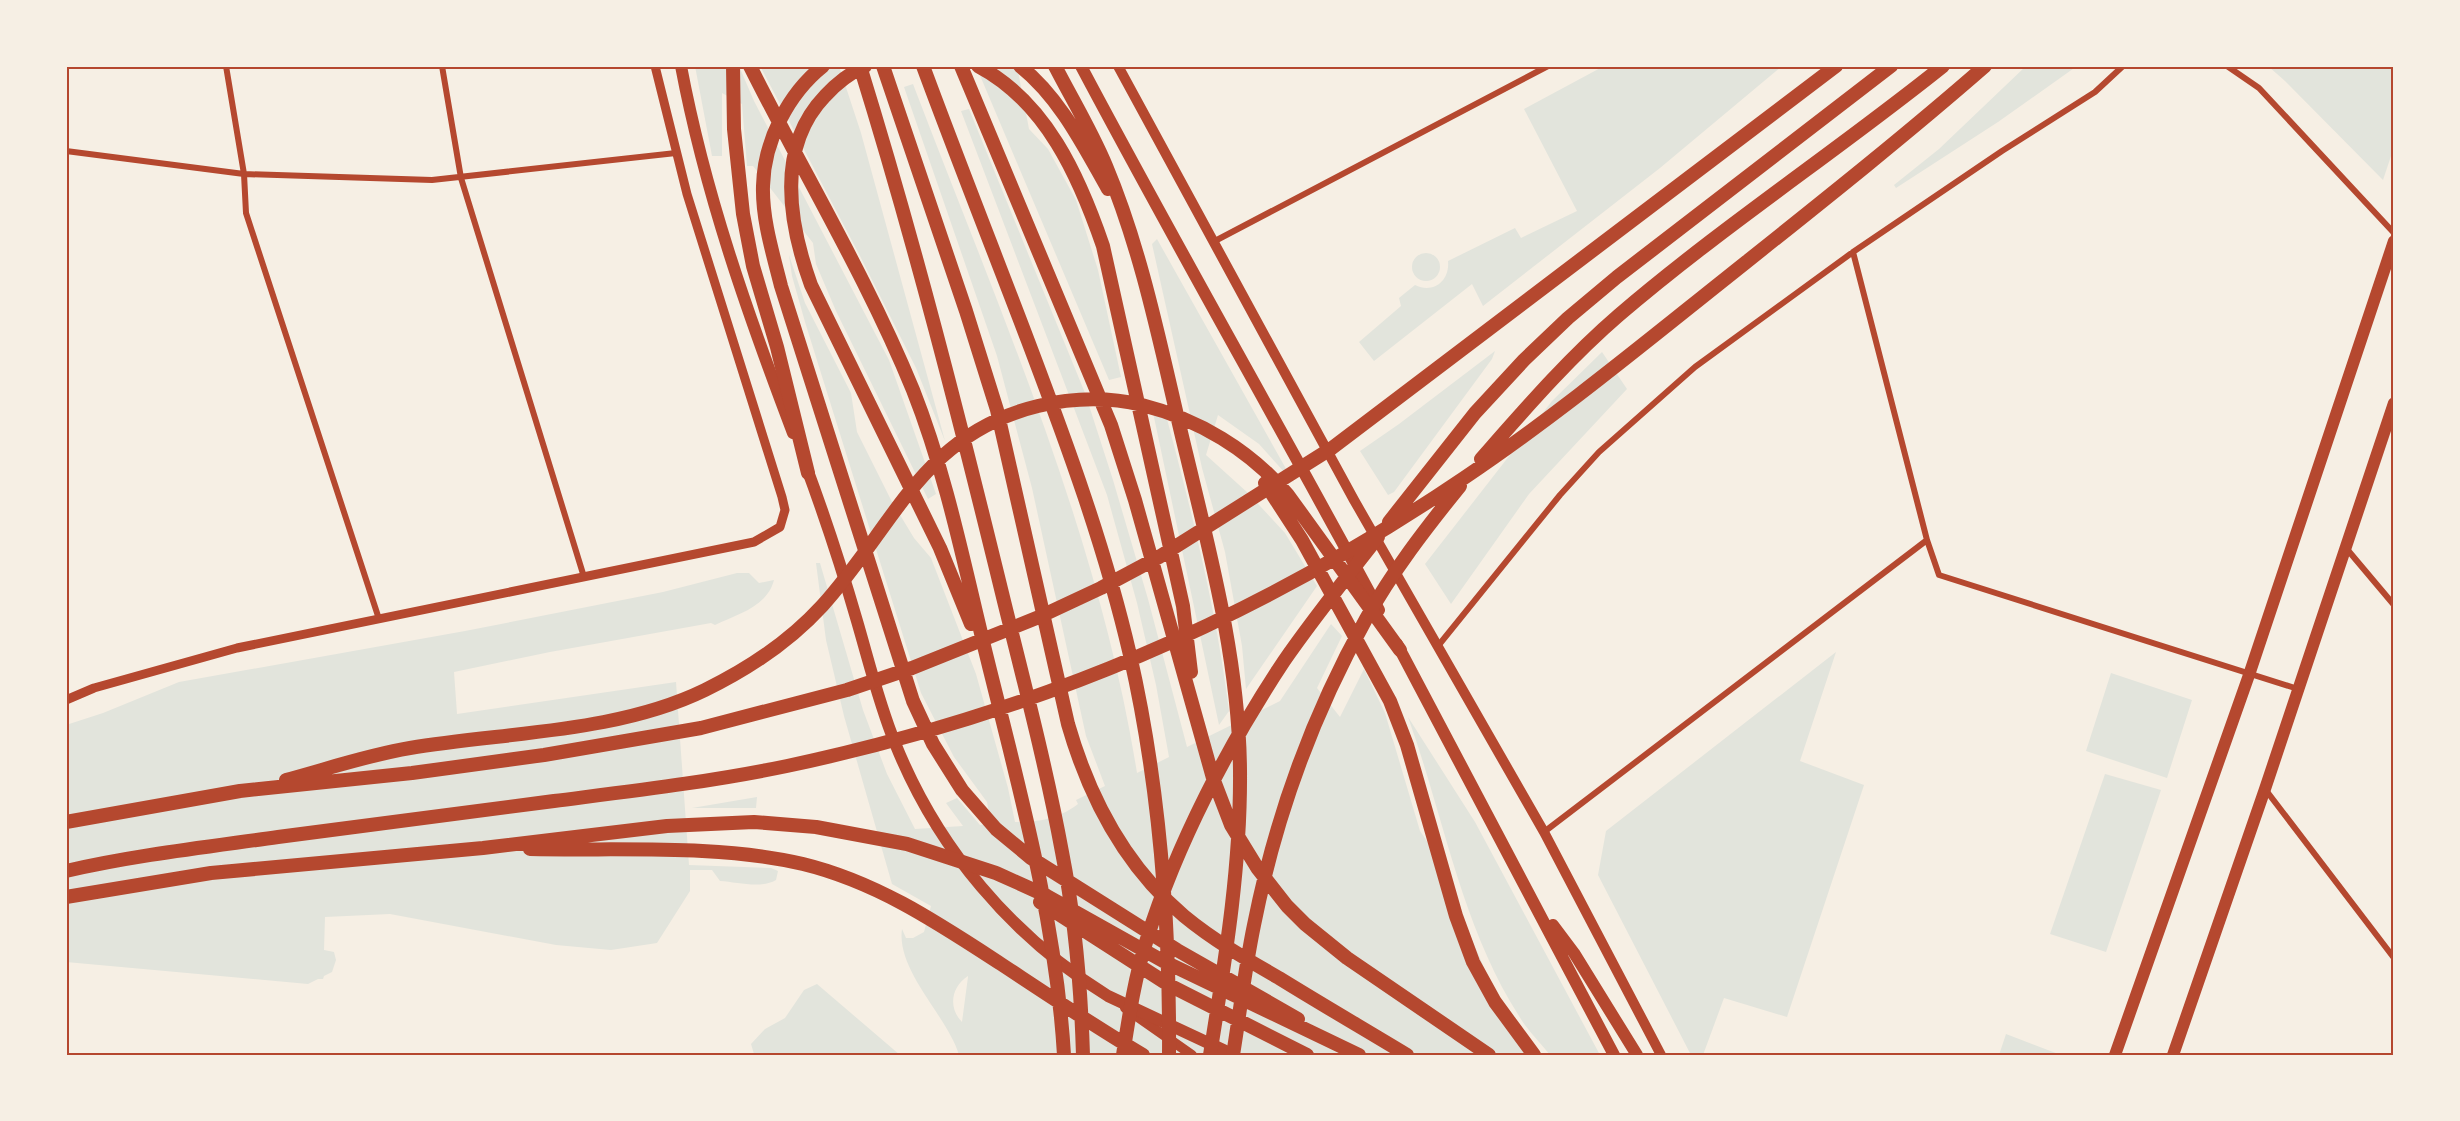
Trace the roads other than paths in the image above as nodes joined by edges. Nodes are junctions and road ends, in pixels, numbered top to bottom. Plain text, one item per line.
1 (226, 66) edge
2 (442, 66) edge
3 (655, 66) edge
4 (681, 66) edge
5 (733, 66) edge
6 (750, 66) edge
7 (823, 66) edge
8 (860, 66) edge
9 (866, 66) edge
10 (883, 66) edge
11 (923, 66) edge
12 (961, 66) edge
13 (978, 66) edge
14 (1020, 66) edge
15 (1055, 66) edge
16 (1081, 66) edge
17 (1118, 66) edge
18 (1548, 66) edge
19 (1836, 66) edge
20 (1891, 66) edge
21 (1943, 66) edge
22 (1985, 66) edge
23 (2123, 66) edge
24 (2227, 66) edge
25 (66, 151) edge
26 (676, 153) junction
27 (244, 174) junction
28 (461, 178) junction
29 (1125, 220) junction
30 (2394, 233) edge
31 (2394, 241) edge
32 (1213, 242) junction
33 (1854, 252) junction
34 (2394, 402) edge
35 (1241, 452) junction
36 (808, 473) junction
37 (1928, 540) junction
38 (2346, 548) junction
39 (584, 577) junction
40 (2394, 605) edge
41 (379, 619) junction
42 (1437, 646) junction
43 (1400, 650) junction
44 (2249, 675) junction
45 (991, 676) junction
46 (2298, 689) junction
47 (66, 700) edge
48 (1196, 718) junction
49 (2265, 789) junction
50 (240, 791) junction
51 (66, 822) edge
52 (1544, 832) junction
53 (483, 848) junction
54 (66, 871) edge
55 (996, 873) junction
56 (1530, 893) junction
57 (66, 897) edge
58 (2394, 958) edge
59 (1108, 996) junction
60 (1333, 1042) junction
61 (1064, 1055) edge
62 (1083, 1055) edge
63 (1123, 1055) edge
64 (1143, 1055) edge
65 (1169, 1055) edge
66 (1192, 1055) edge
67 (1210, 1055) edge
68 (1233, 1055) edge
69 (1307, 1055) edge
70 (1359, 1055) edge
71 (1407, 1055) edge
72 (1489, 1055) edge
73 (1534, 1055) edge
74 (1614, 1055) edge
75 (1637, 1055) edge
76 (1661, 1055) edge
77 (2115, 1055) edge
78 (2173, 1055) edge

1 - 27 street
2 - 28 street
3 - 26 street
4 - 36 main road
5 - 36 highway
6 - 45 highway
7 - 60 highway
8 - 62 highway
9 - 45 highway
10 - 71 highway
11 - 65 highway
12 - 48 highway
13 - 48 highway
14 - 29 highway
15 - 29 highway
16 - 43 main road
17 - 32 main road
18 - 32 street
19 - 50 highway
20 - 63 highway
21 - 68 highway
22 - 54 highway
23 - 33 street
24 - 30 street
25 - 27 street
26 - 28 street
26 - 39 street
27 - 28 street
27 - 41 street
28 - 39 street
29 - 67 highway
31 - 44 main road
32 - 42 main road
33 - 37 street
33 - 42 street
34 - 38 main road
35 - 43 highway
35 - 50 highway
35 - 73 highway
36 - 59 main road
37 - 44 street
37 - 52 street
38 - 40 street
38 - 46 main road
39 - 41 street
41 - 47 street
42 - 52 main road
43 - 56 main road
44 - 46 street
44 - 77 main road
45 - 61 highway
46 - 49 main road
48 - 72 highway
49 - 58 street
49 - 78 main road
50 - 51 highway
52 - 76 main road
53 - 55 highway
53 - 57 highway
53 - 64 highway
55 - 60 highway
55 - 69 highway
56 - 74 main road
56 - 75 main road
59 - 66 main road
59 - 68 main road
60 - 70 highway

